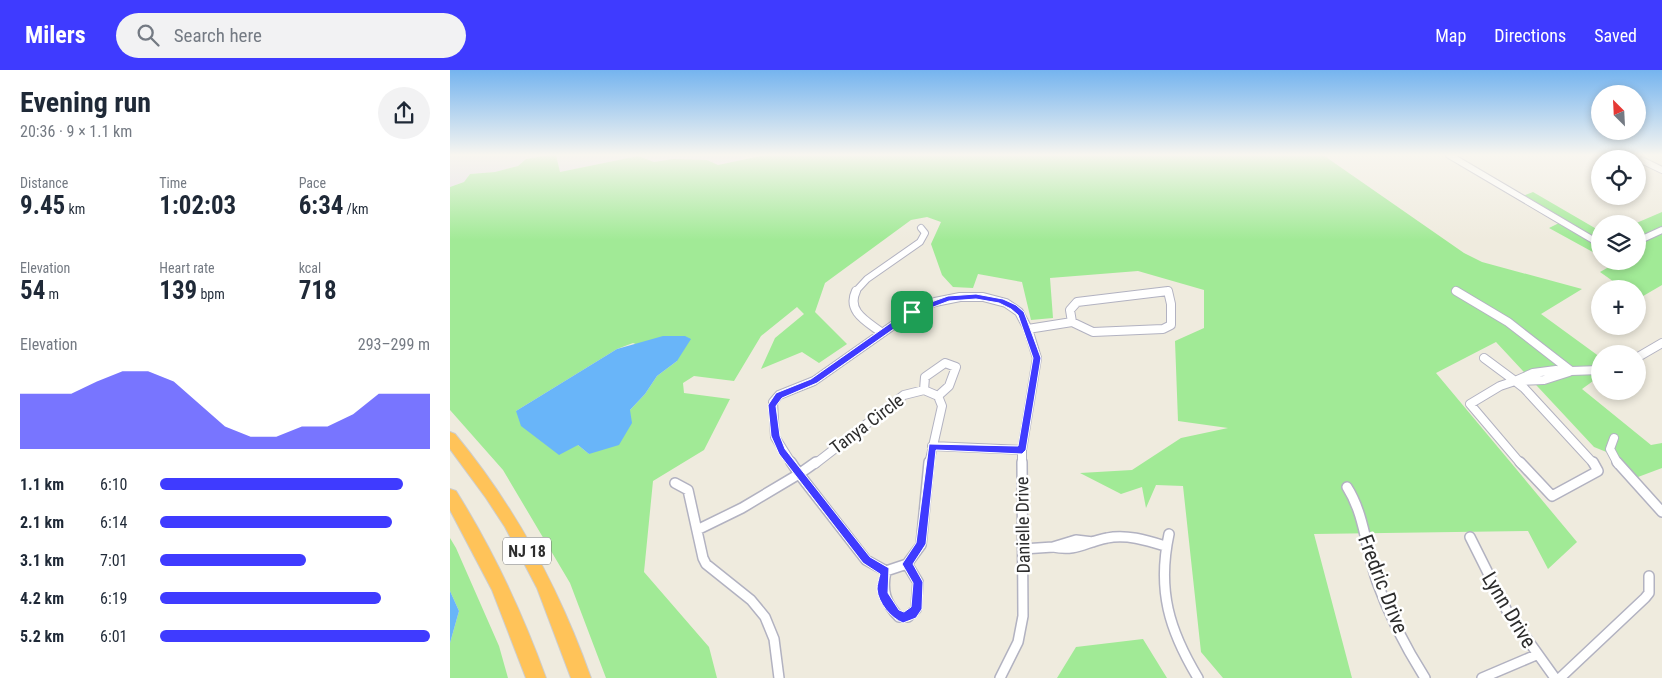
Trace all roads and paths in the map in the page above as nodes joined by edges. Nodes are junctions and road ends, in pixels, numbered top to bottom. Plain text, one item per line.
1 (1496, 183) edge
2 (921, 228) dead end
3 (1662, 230) edge
4 (1646, 237) edge
5 (1591, 239) edge
6 (1456, 291) dead end
7 (1072, 322) junction
8 (1028, 329) junction
9 (882, 333) junction
10 (1662, 343) edge
11 (1646, 352) edge
12 (1484, 358) dead end
13 (1569, 370) junction
14 (1591, 370) edge
15 (1515, 381) junction
16 (924, 390) junction
17 (938, 396) junction
18 (450, 438) edge
19 (1614, 438) dead end
20 (932, 446) junction
21 (1022, 450) junction
22 (800, 473) junction
23 (676, 483) dead end
24 (1347, 487) dead end
25 (450, 496) edge
26 (1662, 512) edge
27 (697, 530) junction
28 (1169, 534) dead end
29 (1470, 537) dead end
30 (1165, 546) junction
31 (1023, 549) junction
32 (907, 564) junction
33 (886, 571) junction
34 (1649, 576) dead end
35 (1536, 655) junction
36 (536, 678) edge
37 (581, 678) edge
38 (779, 678) edge
39 (1000, 678) edge
40 (1198, 678) edge
41 (1425, 678) edge
42 (1482, 678) edge
43 (1555, 678) edge
44 (1560, 678) edge

1 - 5 street
2 - 9 street
3 - 4 street
6 - 13 street
7 - 7 street
7 - 8 street
8 - 9 street, Danielle Drive
8 - 21 street, Danielle Drive
9 - 22 street, Danielle Drive
10 - 11 street
12 - 15 street
13 - 14 street
13 - 15 street
15 - 15 street
16 - 17 street, Tanya Circle
16 - 17 street
16 - 22 street, Tanya Circle
17 - 20 street
18 - 37 highway, NJ 18
19 - 26 street
20 - 21 street
20 - 32 street
21 - 31 street, Danielle Drive
22 - 27 street, Tanya Circle
22 - 33 street
23 - 27 street
24 - 41 street, Fredric Drive
25 - 36 highway, NJ 18
27 - 38 street
28 - 30 street
29 - 35 street, Lynn Drive
30 - 31 street
30 - 40 street
31 - 39 street, Danielle Drive
32 - 33 street
32 - 33 street
34 - 44 street
35 - 42 street
35 - 43 street, Lynn Drive

